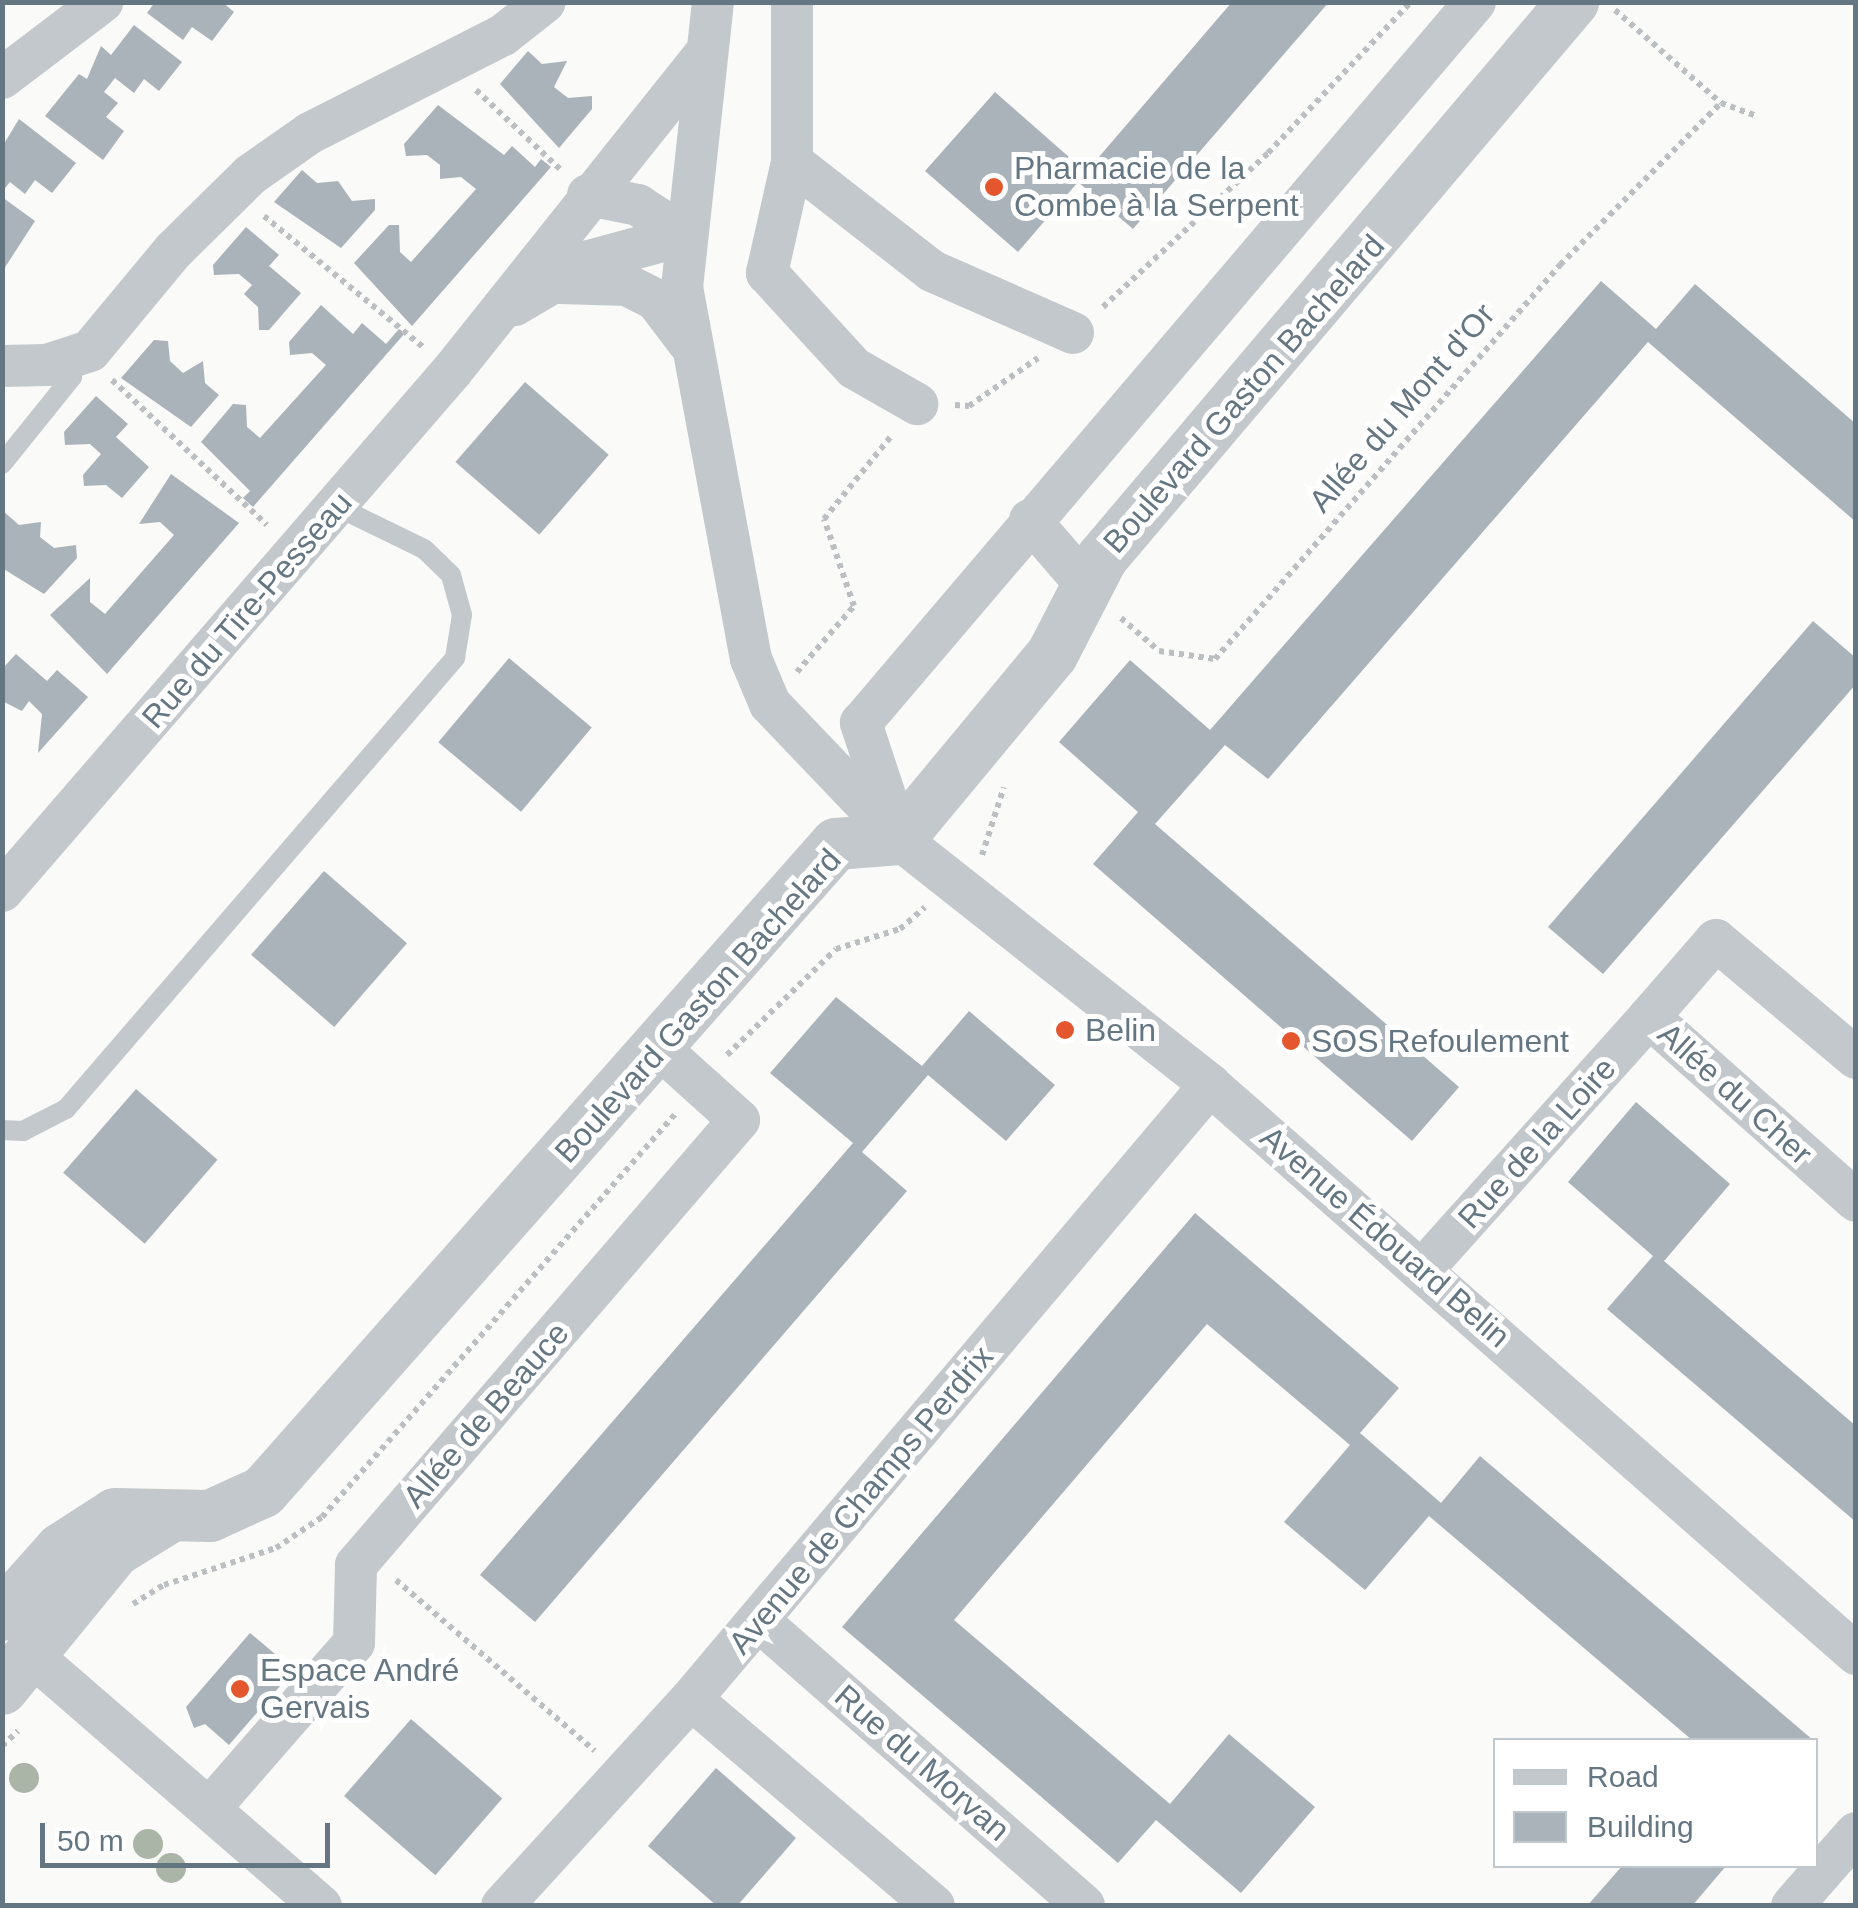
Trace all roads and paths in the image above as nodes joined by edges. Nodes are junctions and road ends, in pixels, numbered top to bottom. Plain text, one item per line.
1 (102, 2) edge
2 (545, 2) edge
3 (713, 2) edge
4 (792, 2) edge
5 (1411, 2) edge
6 (1474, 2) edge
7 (1574, 2) edge
8 (1606, 2) edge
9 (705, 54) junction
10 (449, 64) junction
11 (2, 78) edge
12 (1722, 103) junction
13 (1756, 116) dead end
14 (792, 162) junction
15 (233, 190) junction
16 (588, 196) junction
17 (684, 235) junction
18 (545, 284) junction
19 (486, 325) junction
20 (1073, 333) junction
21 (688, 342) junction
22 (80, 356) junction
23 (2, 366) edge
24 (452, 371) junction
25 (918, 404) junction
26 (2, 464) edge
27 (338, 506) junction
28 (1030, 520) junction
29 (296, 553) junction
30 (1096, 594) junction
31 (770, 704) junction
32 (899, 839) junction
33 (2, 891) edge
34 (1649, 1017) junction
35 (660, 1048) junction
36 (1852, 1048) edge
37 (1210, 1086) junction
38 (2, 1130) edge
39 (1856, 1202) edge
40 (1424, 1268) junction
41 (322, 1516) dead end
42 (351, 1542) junction
43 (759, 1621) junction
44 (9, 1648) edge
45 (1856, 1654) edge
46 (692, 1699) junction
47 (580, 1738) dead end
48 (210, 1808) junction
49 (1856, 1833) edge
50 (913, 1899) edge
51 (321, 1906) edge
52 (502, 1906) edge
53 (1084, 1906) edge
54 (1792, 1906) edge

1 - 11 street
2 - 10 street
3 - 9 street
4 - 14 street
5 - 20 path
6 - 28 street
7 - 30 street, Boulevard Gaston Bachelard
8 - 12 path
9 - 16 street, Rue du Tire-Pesseau
9 - 17 street
10 - 15 street
10 - 16 path
12 - 13 path
12 - 30 path, Allée du Mont d'Or
14 - 20 street
14 - 25 street
15 - 22 street
15 - 24 path
16 - 17 street
16 - 19 street, Rue du Tire-Pesseau
17 - 18 street, Rue du Tire-Pesseau
17 - 21 street
18 - 19 street, Rue du Tire-Pesseau
18 - 21 street
19 - 24 street, Rue du Tire-Pesseau
20 - 25 path
21 - 31 street
22 - 23 street
22 - 26 lane
22 - 29 path
24 - 27 street, Rue du Tire-Pesseau
25 - 31 path
27 - 29 street, Rue du Tire-Pesseau
27 - 38 lane
28 - 30 street
28 - 32 street
29 - 33 street, Rue du Tire-Pesseau
30 - 32 street, Boulevard Gaston Bachelard
31 - 32 street, Avenue Édouard Belin
32 - 35 street, Boulevard Gaston Bachelard
32 - 37 street, Avenue Édouard Belin
34 - 36 street, Allée du Cher
34 - 39 street, Allée du Cher
34 - 40 street, Rue de la Loire
35 - 42 street, Allée de Beauce
35 - 44 street, Boulevard Gaston Bachelard
37 - 40 street, Avenue Édouard Belin
37 - 43 street, Avenue de Champs Perdrix
40 - 45 street, Avenue Édouard Belin
41 - 42 path
42 - 47 path
42 - 48 street, Allée de Beauce
43 - 46 street, Avenue de Champs Perdrix
43 - 53 street, Rue du Morvan
44 - 48 street
46 - 50 street
46 - 52 street, Avenue de Champs Perdrix
48 - 51 street
49 - 54 street

